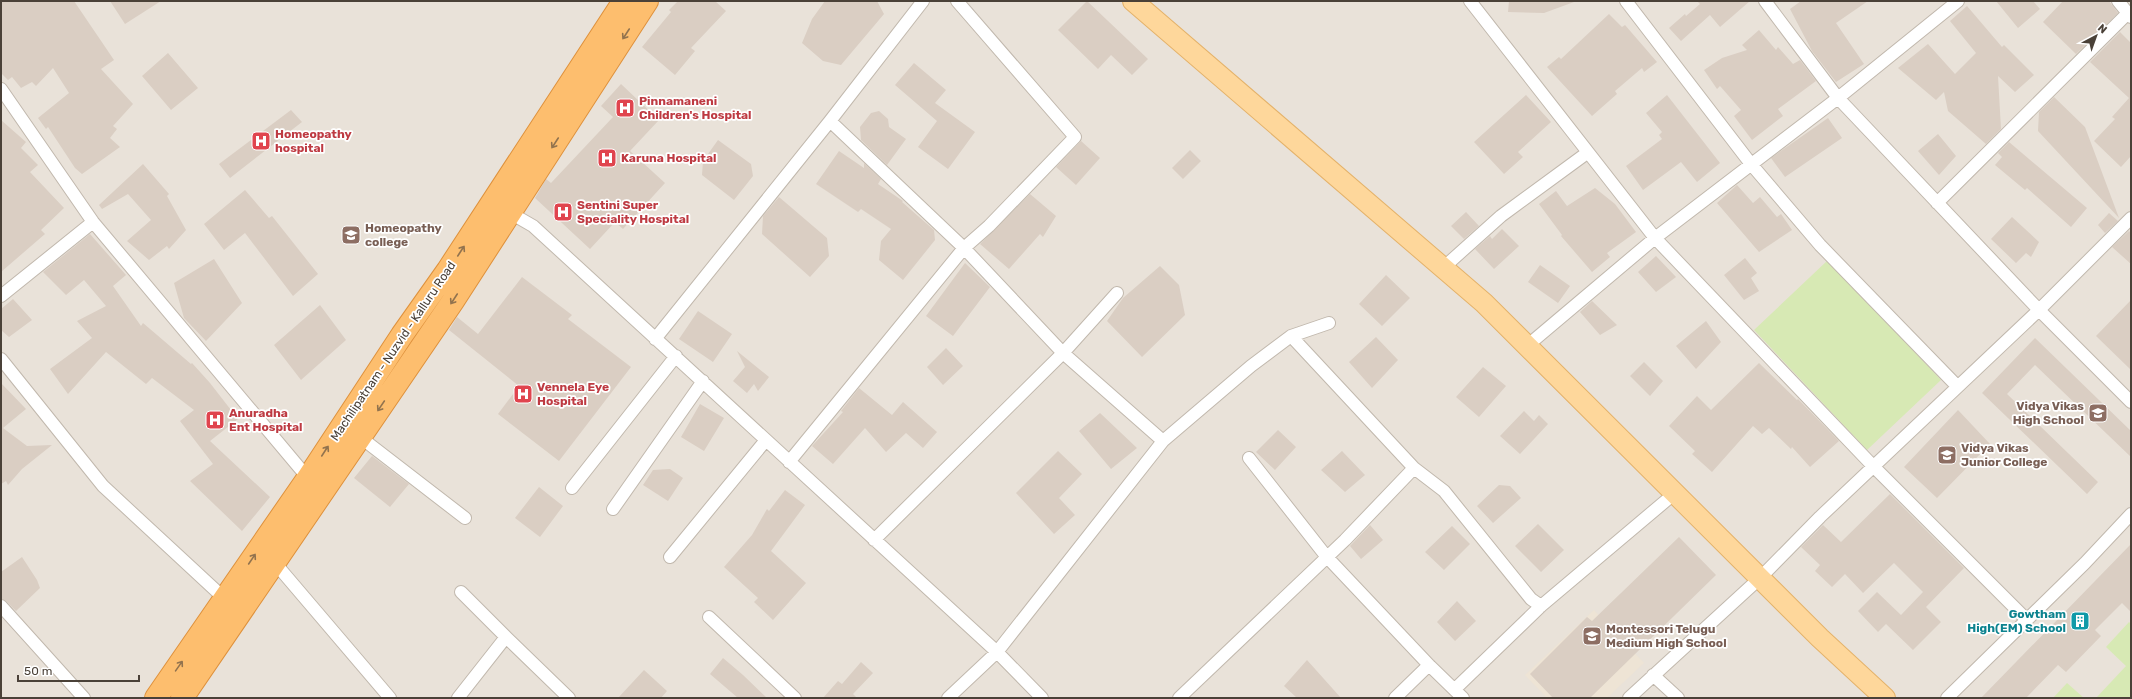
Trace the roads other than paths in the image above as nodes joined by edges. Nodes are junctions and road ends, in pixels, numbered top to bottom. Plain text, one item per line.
1 (624, 1) edge
2 (647, 1) edge
3 (923, 1) edge
4 (957, 1) edge
5 (1134, 1) edge
6 (1470, 1) edge
7 (1626, 1) edge
8 (1958, 1) edge
9 (2118, 1) edge
10 (1770, 3) edge
11 (2129, 15) edge
12 (1, 89) edge
13 (1838, 98) junction
14 (830, 121) junction
15 (1587, 153) junction
16 (1751, 164) junction
17 (1937, 203) junction
18 (502, 206) junction
19 (2131, 219) edge
20 (93, 222) junction
21 (1655, 238) junction
22 (964, 248) junction
23 (1443, 268) junction
24 (1117, 293) dead end
25 (1, 296) edge
26 (2039, 310) junction
27 (1329, 323) dead end
28 (1291, 336) junction
29 (655, 339) junction
30 (1527, 346) junction
31 (1063, 353) junction
32 (676, 356) junction
33 (1, 359) edge
34 (703, 382) junction
35 (1957, 386) junction
36 (2131, 402) edge
37 (360, 437) junction
38 (766, 440) junction
39 (1163, 441) junction
40 (1249, 458) dead end
41 (789, 462) junction
42 (1873, 466) junction
43 (1414, 468) junction
44 (308, 478) junction
45 (572, 488) dead end
46 (1675, 493) junction
47 (613, 509) dead end
48 (2131, 514) edge
49 (465, 518) dead end
50 (874, 540) junction
51 (1326, 556) junction
52 (670, 557) dead end
53 (275, 564) junction
54 (1760, 578) junction
55 (461, 592) dead end
56 (225, 599) junction
57 (1, 606) edge
58 (1542, 606) junction
59 (709, 617) dead end
60 (2027, 620) junction
61 (506, 637) junction
62 (996, 652) junction
63 (1429, 665) junction
64 (1653, 675) junction
65 (1455, 689) junction
66 (84, 698) edge
67 (158, 698) edge
68 (182, 698) edge
69 (390, 698) edge
70 (458, 698) edge
71 (569, 698) edge
72 (795, 698) edge
73 (948, 698) edge
74 (1042, 698) edge
75 (1178, 698) edge
76 (1396, 698) edge
77 (1463, 698) edge
78 (1629, 698) edge
79 (1678, 698) edge
80 (1885, 698) edge
81 (1947, 698) edge

1 - 18 highway, Machilipatnam - Nuzvid - Kalluru Road
2 -> 18 highway, Machilipatnam - Nuzvid - Kalluru Road
3 - 14 street
4 - 22 street
5 - 23 main road
6 - 15 street
7 - 16 street
8 - 13 street
9 - 11 street
10 - 13 street
11 - 17 street
12 - 20 street
13 - 16 street
13 - 17 street
14 - 22 street
14 - 29 street
15 - 21 street
15 - 23 street
16 - 21 street
16 - 35 street
17 - 26 street
18 - 29 street
18 -> 37 highway, Machilipatnam - Nuzvid - Kalluru Road
44 -> 18 highway, Machilipatnam - Nuzvid - Kalluru Road
19 - 26 street
20 - 25 street
20 - 44 street
21 - 30 street
21 - 42 street
22 - 31 street
22 - 41 street
23 - 30 main road
24 - 31 street
26 - 35 street
26 - 36 street
27 - 28 street
28 - 39 street
28 - 43 street
29 - 32 street
30 - 46 main road
31 - 39 street
31 - 50 street
32 - 34 street
32 - 45 street
33 - 56 street
34 - 38 street
34 - 47 street
35 - 42 street
37 - 49 street
37 - 53 highway, Machilipatnam - Nuzvid - Kalluru Road
38 - 41 street
38 - 52 street
39 - 62 street
40 - 51 street
41 - 50 street
42 - 54 street
42 - 60 street
43 - 51 street
43 - 58 street
56 -> 44 highway, Machilipatnam - Nuzvid - Kalluru Road
46 - 54 main road
46 - 58 street
48 - 60 street
50 - 62 street
51 - 63 street
51 - 75 street
53 - 68 highway, Machilipatnam - Nuzvid - Kalluru Road
53 - 69 street
54 - 64 street
54 - 80 main road
55 - 61 street
67 -> 56 highway, Machilipatnam - Nuzvid - Kalluru Road
57 - 66 street
58 - 65 street
59 - 72 street
60 - 81 street
61 - 70 street
61 - 71 street
62 - 73 street
62 - 74 street
63 - 65 street
63 - 76 street
64 - 78 street
64 - 79 street
65 - 77 street

